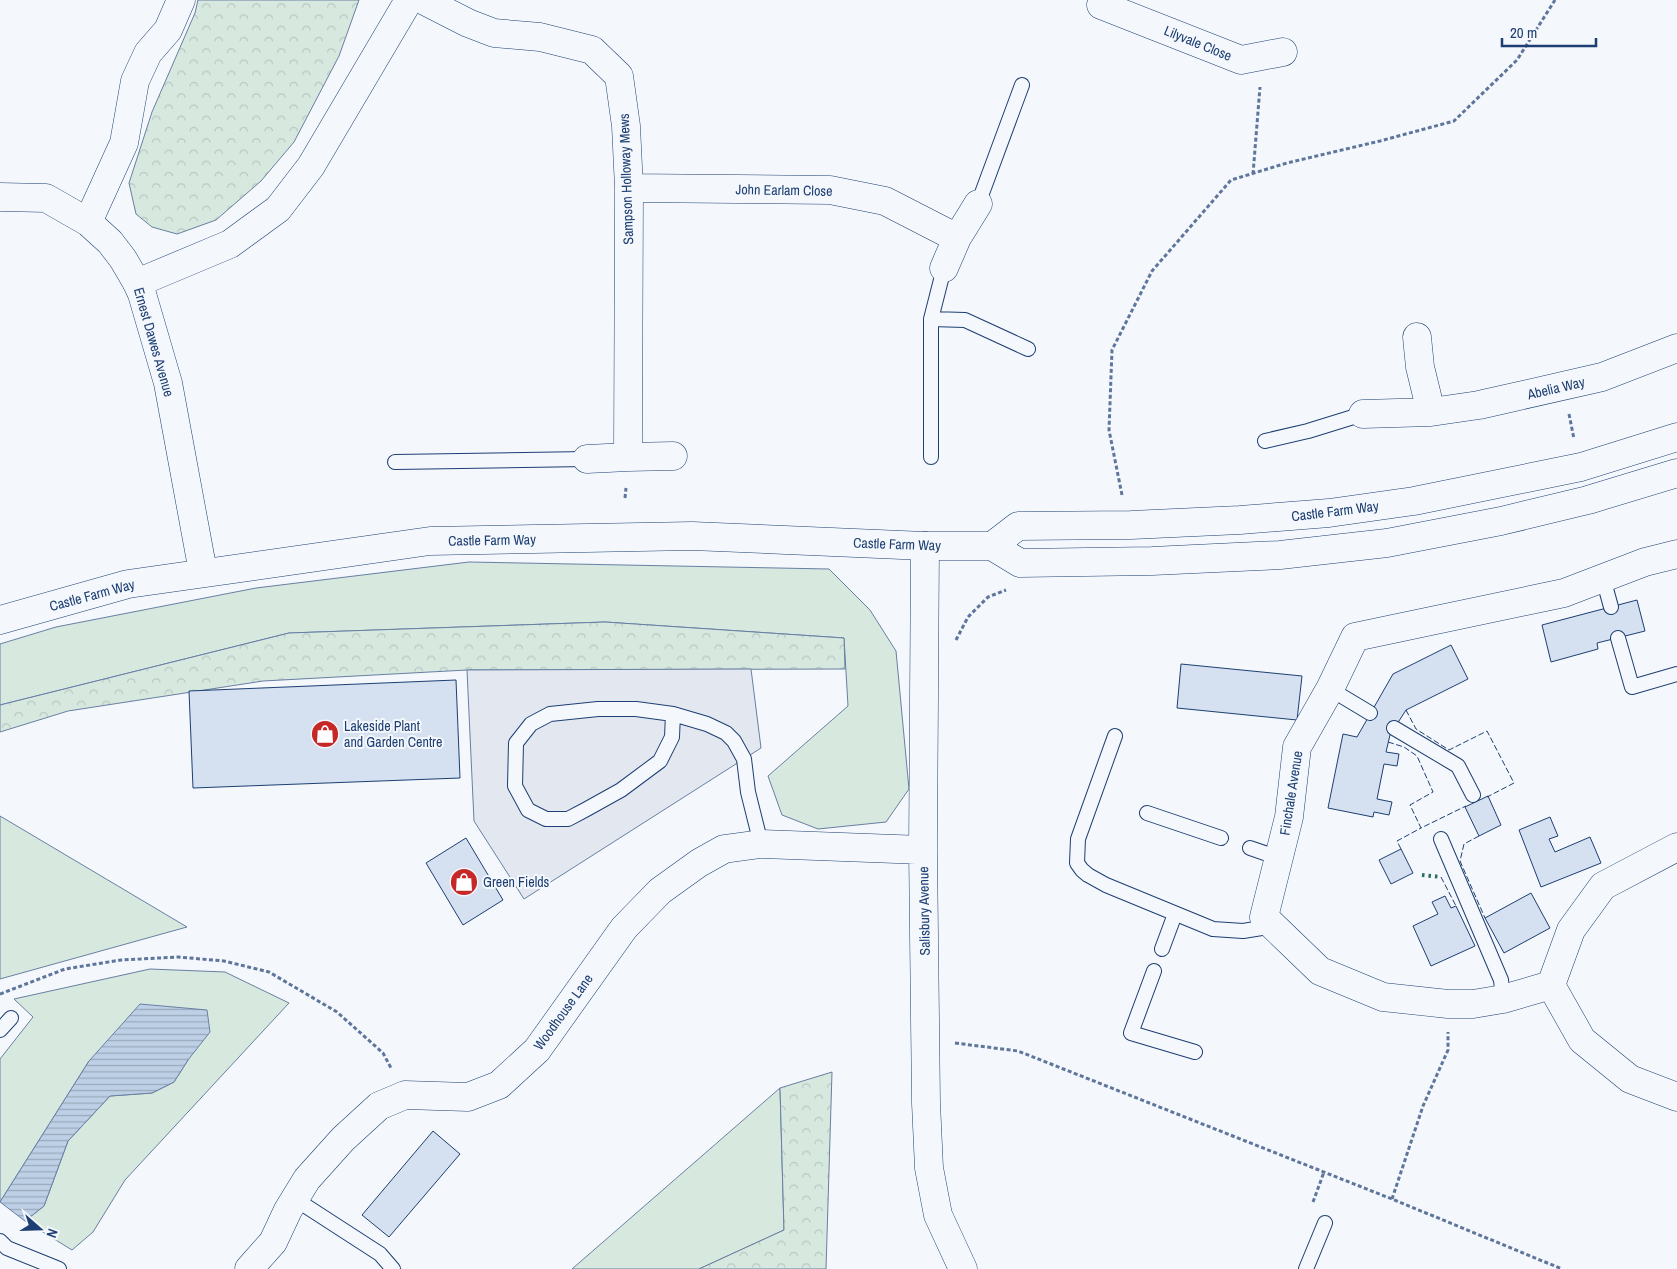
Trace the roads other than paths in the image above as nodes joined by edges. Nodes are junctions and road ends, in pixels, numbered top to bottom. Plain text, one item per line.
1 (181, 0) edge
2 (409, 0) edge
3 (423, 0) edge
4 (1101, 5) dead end
5 (1147, 10) edge
6 (1273, 54) road end
7 (1022, 85) dead end
8 (629, 188) junction
9 (0, 196) edge
10 (978, 204) joint
11 (88, 222) junction
12 (957, 238) junction
13 (944, 268) joint
14 (137, 282) junction
15 (931, 319) junction
16 (1417, 337) dead end
17 (1677, 348) edge
18 (1028, 349) dead end
19 (1431, 412) junction
20 (1363, 414) joint
21 (1677, 436) edge
22 (1265, 440) dead end
23 (673, 456) dead end
24 (628, 457) junction
25 (931, 458) dead end
26 (587, 459) joint
27 (395, 462) dead end
28 (1677, 473) edge
29 (925, 546) junction
30 (992, 546) junction
31 (1677, 554) edge
32 (203, 572) junction
33 (1603, 578) junction
34 (1611, 607) dead end
35 (0, 620) edge
36 (1618, 638) dead end
37 (1677, 674) edge
38 (1330, 689) junction
39 (1370, 713) dead end
40 (672, 714) junction
41 (1394, 728) dead end
42 (1115, 736) dead end
43 (1473, 795) dead end
44 (1147, 813) dead end
45 (1221, 838) dead end
46 (1442, 839) dead end
47 (761, 844) junction
48 (1677, 847) edge
49 (1250, 848) dead end
50 (923, 850) junction
51 (1279, 858) junction
52 (1174, 914) junction
53 (1274, 926) junction
54 (1162, 948) dead end
55 (1154, 971) dead end
56 (1551, 985) junction
57 (1503, 999) junction
58 (11, 1018) dead end
59 (0, 1030) edge
60 (1195, 1052) dead end
61 (1677, 1097) edge
62 (295, 1199) junction
63 (1325, 1223) dead end
64 (0, 1241) edge
65 (59, 1269) edge
66 (249, 1269) edge
67 (393, 1269) edge
68 (963, 1269) edge
69 (1306, 1269) edge

1 - 11 street
2 - 14 street
3 - 8 street, Sampson Holloway Mews
4 - 5 street, Lilyvale Close
5 - 6 street, Lilyvale Close
7 - 10 lane
8 - 12 street, John Earlam Close
8 - 24 street, Sampson Holloway Mews
9 - 11 street, Ernest Dawes Avenue
10 - 12 street
11 - 14 street, Ernest Dawes Avenue
12 - 13 street
13 - 15 lane
14 - 32 street, Ernest Dawes Avenue
15 - 18 lane
15 - 25 lane
16 - 19 street
17 - 19 street, Abelia Way
19 - 20 street, Abelia Way
20 - 22 lane
21 - 30 street, Castle Farm Way
23 - 24 street
24 - 26 street
26 - 27 lane
28 - 30 street
29 - 30 street, Castle Farm Way
29 - 32 street, Castle Farm Way
29 - 50 street, Salisbury Avenue
31 - 33 street, Finchale Avenue
32 - 35 street, Castle Farm Way
33 - 34 lane
33 - 38 street, Finchale Avenue
36 - 37 lane
38 - 39 lane
38 - 51 street, Finchale Avenue
40 - 40 lane
40 - 47 lane
41 - 43 lane
42 - 52 lane
44 - 45 lane
46 - 57 lane
47 - 50 street, Woodhouse Lane
47 - 62 street, Woodhouse Lane
48 - 56 street
49 - 51 lane
50 - 68 street, Salisbury Avenue
51 - 53 street, Finchale Avenue
52 - 53 lane
52 - 54 lane
53 - 57 street, Finchale Avenue
55 - 60 lane
56 - 57 street, Finchale Avenue
56 - 61 street
58 - 59 lane
62 - 66 street, Woodhouse Lane
62 - 67 lane
63 - 69 lane
64 - 65 lane

